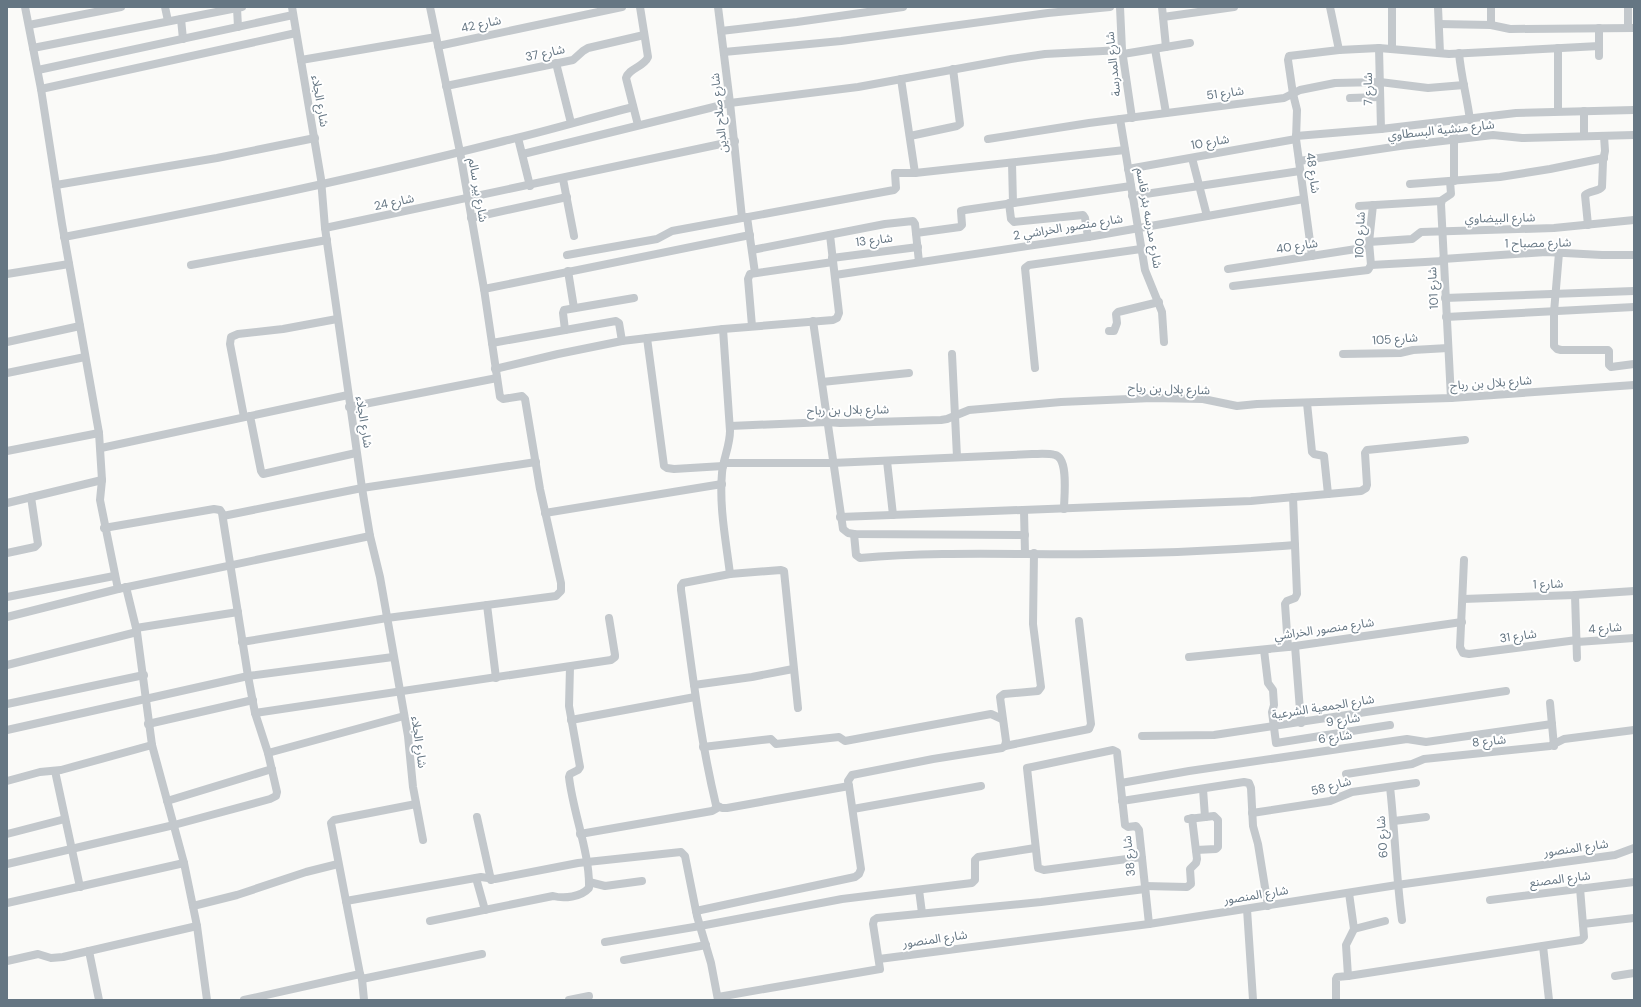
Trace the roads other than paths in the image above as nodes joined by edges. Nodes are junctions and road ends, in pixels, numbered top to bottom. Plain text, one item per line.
1 (25, 7) edge
2 (121, 7) edge
3 (165, 7) edge
4 (430, 7) edge
5 (622, 7) edge
6 (640, 7) edge
7 (718, 7) edge
8 (903, 7) edge
9 (1110, 7) edge
10 (1120, 7) edge
11 (1162, 7) edge
12 (1234, 7) edge
13 (1330, 7) edge
14 (1392, 7) edge
15 (1438, 7) edge
16 (1491, 7) edge
17 (1628, 7) edge
18 (239, 8) edge
19 (292, 11) edge
20 (1163, 17) junction
21 (181, 19) junction
22 (168, 21) junction
23 (1439, 24) junction
24 (29, 25) junction
25 (1491, 25) junction
26 (238, 27) junction
27 (1599, 28) junction
28 (1631, 28) edge
29 (721, 31) junction
30 (296, 33) junction
31 (644, 35) junction
32 (436, 37) junction
33 (183, 40) junction
34 (1190, 44) dead end
35 (438, 46) junction
36 (1599, 46) junction
37 (1166, 47) junction
38 (33, 48) junction
39 (1379, 48) junction
40 (1558, 48) junction
41 (1155, 49) junction
42 (1392, 49) junction
43 (1339, 50) junction
44 (724, 52) junction
45 (1123, 52) junction
46 (1459, 53) junction
47 (1440, 54) junction
48 (1599, 56) dead end
49 (301, 60) junction
50 (556, 63) junction
51 (953, 69) junction
52 (38, 70) junction
53 (901, 79) junction
54 (1380, 82) junction
55 (1464, 85) junction
56 (446, 86) junction
57 (41, 89) junction
58 (1293, 94) junction
59 (1380, 97) junction
60 (1350, 98) dead end
61 (730, 103) junction
62 (633, 107) junction
63 (1634, 110) edge
64 (1558, 111) junction
65 (1584, 111) junction
66 (1166, 113) junction
67 (1132, 118) junction
68 (1120, 119) junction
69 (1470, 120) junction
70 (1454, 121) junction
71 (571, 123) junction
72 (638, 125) junction
73 (1381, 129) junction
74 (1634, 135) edge
75 (910, 136) junction
76 (1584, 136) junction
77 (1604, 136) junction
78 (315, 138) junction
79 (518, 138) junction
80 (1296, 138) junction
81 (988, 139) dead end
82 (1454, 140) junction
83 (734, 141) junction
84 (1125, 150) junction
85 (460, 152) junction
86 (523, 154) junction
87 (1192, 158) junction
88 (1604, 158) junction
89 (1298, 161) junction
90 (1012, 163) junction
91 (1128, 169) junction
92 (1300, 171) junction
93 (915, 173) junction
94 (563, 179) junction
95 (1452, 181) junction
96 (321, 184) junction
97 (1410, 184) dead end
98 (56, 185) junction
99 (530, 186) junction
100 (1131, 186) junction
101 (1200, 186) junction
102 (1132, 196) junction
103 (567, 197) junction
104 (468, 199) junction
105 (1304, 199) junction
106 (1441, 201) junction
107 (1011, 203) junction
108 (1373, 205) junction
109 (1359, 206) dead end
110 (1207, 216) junction
111 (744, 217) junction
112 (471, 218) junction
113 (1634, 220) edge
114 (1588, 225) junction
115 (325, 228) junction
116 (1138, 228) junction
117 (1442, 231) junction
118 (916, 233) junction
119 (750, 235) junction
120 (830, 235) junction
121 (574, 236) dead end
122 (64, 237) junction
123 (1088, 237) junction
124 (327, 240) junction
125 (1369, 245) junction
126 (918, 247) junction
127 (1141, 249) junction
128 (752, 250) junction
129 (1559, 252) junction
130 (567, 255) dead end
131 (1634, 255) edge
132 (1312, 256) junction
133 (833, 260) junction
134 (1443, 260) junction
135 (919, 262) junction
136 (69, 264) junction
137 (191, 265) dead end
138 (1371, 265) junction
139 (1228, 269) dead end
140 (568, 271) junction
141 (755, 273) junction
142 (7, 274) edge
143 (834, 275) junction
144 (1233, 286) dead end
145 (484, 289) junction
146 (1634, 291) edge
147 (1555, 294) junction
148 (634, 298) dead end
149 (1445, 298) junction
150 (1159, 302) junction
151 (1634, 307) edge
152 (574, 308) junction
153 (1554, 312) junction
154 (1446, 317) junction
155 (337, 319) junction
156 (813, 322) junction
157 (80, 326) junction
158 (752, 326) junction
159 (723, 329) junction
160 (565, 330) junction
161 (1109, 331) dead end
162 (647, 338) junction
163 (622, 341) junction
164 (7, 342) edge
165 (1164, 342) dead end
166 (492, 343) junction
167 (1448, 348) junction
168 (952, 354) dead end
169 (1343, 354) dead end
170 (85, 357) junction
171 (1634, 364) edge
172 (1035, 368) dead end
173 (495, 369) junction
174 (7, 373) edge
175 (909, 373) dead end
176 (497, 378) junction
177 (822, 382) junction
178 (1634, 386) edge
179 (348, 395) junction
180 (1451, 398) junction
181 (1307, 403) junction
182 (349, 407) junction
183 (956, 414) junction
184 (247, 417) junction
185 (827, 422) junction
186 (730, 426) junction
187 (99, 433) junction
188 (1466, 440) dead end
189 (101, 448) junction
190 (7, 451) edge
191 (356, 454) junction
192 (957, 457) junction
193 (887, 460) junction
194 (536, 462) junction
195 (832, 463) junction
196 (724, 465) junction
197 (102, 480) junction
198 (722, 484) junction
199 (362, 488) junction
200 (1328, 494) junction
201 (32, 497) junction
202 (1293, 497) junction
203 (7, 503) edge
204 (1064, 509) junction
205 (1024, 510) junction
206 (545, 513) junction
207 (892, 515) junction
208 (223, 516) junction
209 (840, 517) junction
210 (104, 528) junction
211 (854, 534) junction
212 (1025, 535) junction
213 (370, 536) junction
214 (1295, 545) junction
215 (7, 553) edge
216 (1030, 553) junction
217 (1464, 560) dead end
218 (230, 565) junction
219 (730, 574) junction
220 (114, 576) junction
221 (122, 588) junction
222 (1634, 591) edge
223 (1575, 595) junction
224 (7, 597) edge
225 (1463, 599) junction
226 (487, 605) junction
227 (238, 612) junction
228 (7, 617) edge
229 (387, 618) junction
230 (609, 618) dead end
231 (1079, 621) dead end
232 (1462, 622) junction
233 (136, 630) junction
234 (1634, 638) edge
235 (1577, 641) junction
236 (242, 642) junction
237 (1291, 647) junction
238 (1264, 650) junction
239 (393, 656) junction
240 (1189, 657) dead end
241 (1577, 658) dead end
242 (7, 665) edge
243 (570, 667) junction
244 (793, 669) junction
245 (144, 675) junction
246 (248, 676) junction
247 (496, 678) junction
248 (694, 685) junction
249 (399, 691) junction
250 (1506, 691) dead end
251 (695, 697) junction
252 (145, 699) junction
253 (253, 700) junction
254 (1550, 703) dead end
255 (7, 704) edge
256 (798, 708) dead end
257 (255, 713) junction
258 (404, 716) junction
259 (1002, 719) junction
260 (571, 720) junction
261 (1301, 723) junction
262 (148, 724) junction
263 (1552, 724) junction
264 (1390, 725) dead end
265 (1273, 728) junction
266 (7, 730) edge
267 (1634, 730) edge
268 (1142, 736) dead end
269 (1322, 736) junction
270 (152, 745) junction
271 (1005, 746) junction
272 (1554, 746) junction
273 (703, 747) junction
274 (1324, 751) junction
275 (268, 753) junction
276 (272, 769) junction
277 (55, 770) junction
278 (1346, 774) dead end
279 (7, 781) edge
280 (1121, 783) junction
281 (1416, 783) dead end
282 (849, 786) junction
283 (981, 786) dead end
284 (1390, 786) junction
285 (1203, 789) junction
286 (167, 801) junction
287 (1122, 801) junction
288 (416, 804) junction
289 (719, 807) junction
290 (853, 809) junction
291 (1252, 813) junction
292 (477, 817) dead end
293 (1205, 817) junction
294 (1426, 817) dead end
295 (65, 819) junction
296 (1394, 821) junction
297 (174, 825) junction
298 (7, 834) edge
299 (580, 834) junction
300 (423, 840) dead end
301 (1035, 848) junction
302 (1634, 848) edge
303 (72, 849) junction
304 (1196, 850) junction
305 (1142, 857) junction
306 (587, 862) junction
307 (184, 863) junction
308 (7, 864) edge
309 (338, 864) junction
310 (476, 878) junction
311 (491, 880) junction
312 (642, 881) dead end
313 (589, 882) junction
314 (1634, 882) edge
315 (1397, 886) junction
316 (80, 887) junction
317 (1145, 887) junction
318 (1580, 888) junction
319 (919, 890) junction
320 (1349, 893) junction
321 (1490, 900) dead end
322 (346, 901) junction
323 (7, 903) edge
324 (193, 906) junction
325 (1268, 906) junction
326 (1247, 909) junction
327 (485, 910) junction
328 (696, 911) junction
329 (922, 913) junction
330 (1634, 918) edge
331 (1402, 920) dead end
332 (430, 921) dead end
333 (1385, 921) dead end
334 (1149, 924) junction
335 (1583, 924) junction
336 (197, 926) junction
337 (700, 926) junction
338 (1354, 929) junction
339 (605, 942) dead end
340 (706, 945) junction
341 (1543, 946) junction
342 (89, 951) junction
343 (482, 954) dead end
344 (879, 959) junction
345 (624, 960) dead end
346 (7, 961) edge
347 (1634, 973) edge
348 (361, 976) junction
349 (1348, 976) junction
350 (1615, 976) dead end
351 (589, 996) dead end
352 (718, 998) edge
353 (99, 1000) edge
354 (207, 1000) edge
355 (244, 1000) edge
356 (364, 1000) edge
357 (569, 1000) edge
358 (1253, 1000) edge
359 (1336, 1000) edge
360 (1549, 1000) edge

1 - 24 street
2 - 24 street
3 - 22 street
4 - 32 street, شارع بير سالم
5 - 35 street, شارع 42
6 - 31 street
7 - 29 street, شارع صلاح الدين
8 - 29 street
9 - 44 street
10 - 45 street, شارع المدرسة
11 - 20 street
12 - 20 street
13 - 43 street
14 - 42 street
15 - 23 street
16 - 25 street
17 - 28 street
18 - 21 street
18 - 26 street
19 - 26 street
19 - 30 street, شارع الجلاء
20 - 37 street
21 - 22 street
21 - 33 street
22 - 38 street
23 - 25 street
23 - 47 street
24 - 38 street
25 - 27 street
26 - 33 street
27 - 28 street
27 - 36 street
29 - 44 street, شارع صلاح الدين
30 - 49 street, شارع الجلاء
30 - 57 street
31 - 50 street, شارع 37
31 - 62 street
32 - 35 street, شارع بير سالم
32 - 49 street
33 - 52 street
34 - 37 street
35 - 56 street, شارع بير سالم
36 - 40 street
36 - 48 street
37 - 41 street
38 - 52 street
39 - 42 street
39 - 43 street
39 - 54 street, شارع 7
40 - 46 street
40 - 64 street
41 - 45 street
41 - 66 street
42 - 47 street
43 - 58 street, شارع 48
44 - 61 street, شارع صلاح الدين
45 - 51 street
45 - 67 street, شارع المدرسة
46 - 47 street
46 - 55 street
49 - 78 street, شارع الجلاء
50 - 56 street, شارع 37
50 - 71 street
51 - 53 street
51 - 75 street
52 - 57 street
53 - 61 street
53 - 75 street
54 - 55 street, شارع 51
54 - 58 street, شارع 51
54 - 59 street, شارع 7
55 - 69 street
56 - 85 street, شارع بير سالم
57 - 98 street
58 - 66 street, شارع 51
58 - 80 street, شارع 48
59 - 60 street
59 - 73 street, شارع 7
61 - 72 street
61 - 83 street, شارع صلاح الدين
62 - 71 street
62 - 72 street
63 - 65 street, شارع 10
64 - 65 street, شارع 10
64 - 69 street, شارع 10
65 - 76 street
66 - 67 street, شارع 51
67 - 68 street, شارع 51
68 - 81 street, شارع 51
68 - 84 street, شارع مدرسه بئر قاسم
69 - 70 street, شارع 10
70 - 73 street, شارع 10
70 - 82 street
71 - 79 street
72 - 86 street
73 - 80 street, شارع 10
74 - 77 street, شارع منشية البسطاوي
75 - 93 street
76 - 77 street, شارع منشية البسطاوي
76 - 82 street, شارع منشية البسطاوي
77 - 88 street
78 - 96 street, شارع الجلاء
78 - 98 street
79 - 85 street
79 - 86 street
80 - 87 street, شارع 10
80 - 89 street, شارع 48
82 - 89 street, شارع منشية البسطاوي
82 - 95 street
83 - 94 street, شارع 24
83 - 111 street, شارع صلاح الدين
84 - 90 street
84 - 91 street, شارع مدرسه بئر قاسم
85 - 96 street
85 - 104 street, شارع بير سالم
86 - 99 street
87 - 91 street, شارع 10
87 - 101 street
88 - 95 street
88 - 114 street
89 - 92 street, شارع 48
90 - 93 street
90 - 107 street
91 - 100 street, شارع مدرسه بئر قاسم
92 - 101 street
92 - 105 street, شارع 48
93 - 111 street
94 - 99 street, شارع 24
94 - 103 street
95 - 97 street
95 - 106 street
96 - 115 street, شارع الجلاء
96 - 122 street
98 - 122 street
99 - 104 street, شارع 24
100 - 102 street, شارع مدرسه بئر قاسم
100 - 107 street
101 - 102 street
101 - 110 street
102 - 116 street, شارع مدرسه بئر قاسم
103 - 112 street
103 - 121 street
104 - 112 street, شارع بير سالم
104 - 115 street, شارع 24
105 - 110 street, شارع منصور الخراشي 2
105 - 132 street, شارع 48
106 - 108 street
106 - 117 street, شارع 101
107 - 118 street
107 - 123 street
108 - 109 street
108 - 125 street, شارع 100
110 - 116 street, شارع منصور الخراشي 2
111 - 119 street, شارع صلاح الدين
111 - 130 street
112 - 145 street, شارع بير سالم
113 - 114 street, شارع البيضاوي
114 - 117 street, شارع البيضاوي
115 - 124 street, شارع الجلاء
116 - 123 street, شارع منصور الخراشي 2
116 - 127 street, شارع مدرسه بئر قاسم
117 - 125 street, شارع البيضاوي
117 - 134 street, شارع 101
118 - 120 street
118 - 126 street
119 - 128 street, شارع صلاح الدين
119 - 140 street
120 - 128 street
120 - 133 street
122 - 136 street
123 - 135 street, شارع منصور الخراشي 2
124 - 137 street
124 - 155 street, شارع الجلاء
125 - 132 street, شارع 40
125 - 138 street, شارع 100
126 - 133 street, شارع 13
126 - 135 street
127 - 150 street, شارع مدرسه بئر قاسم
127 - 172 street
128 - 141 street, شارع صلاح الدين
129 - 131 street, شارع مصباح 1
129 - 134 street, شارع مصباح 1
129 - 147 street
132 - 139 street, شارع 40
133 - 141 street, شارع 13
133 - 143 street
134 - 138 street, شارع مصباح 1
134 - 149 street, شارع 101
135 - 143 street, شارع منصور الخراشي 2
136 - 142 street
136 - 157 street
138 - 144 street, شارع مصباح 1
140 - 145 street
140 - 152 street
141 - 158 street
143 - 156 street
145 - 166 street, شارع بير سالم
146 - 147 street
147 - 149 street
147 - 153 street
148 - 152 street
149 - 154 street, شارع 101
150 - 161 street
150 - 165 street, شارع مدرسه بئر قاسم
151 - 153 street
152 - 160 street
153 - 154 street
153 - 171 street
154 - 167 street, شارع 101
155 - 179 street, شارع الجلاء
155 - 184 street
156 - 158 street
156 - 177 street
157 - 164 street
157 - 170 street
158 - 159 street
159 - 162 street
159 - 186 street
160 - 163 street
160 - 166 street
162 - 163 street
162 - 196 street
163 - 173 street
166 - 173 street, شارع بير سالم
167 - 169 street, شارع 105
167 - 180 street, شارع 101
168 - 183 street
170 - 174 street
170 - 187 street
173 - 176 street, شارع بير سالم
175 - 177 street
176 - 182 street
176 - 194 street, شارع بير سالم
177 - 185 street
178 - 180 street, شارع بلال بن رباح
179 - 182 street, شارع الجلاء
179 - 184 street
180 - 181 street, شارع بلال بن رباح
181 - 183 street, شارع بلال بن رباح
181 - 200 street
182 - 191 street, شارع الجلاء
183 - 185 street, شارع بلال بن رباح
183 - 192 street
184 - 189 street
184 - 191 street
185 - 186 street, شارع بلال بن رباح
185 - 195 street
186 - 196 street
187 - 189 street
187 - 190 street
188 - 200 street
189 - 197 street
191 - 199 street, شارع الجلاء
192 - 193 street
192 - 204 street
193 - 195 street
193 - 207 street
194 - 199 street
194 - 206 street
195 - 196 street
195 - 209 street
196 - 198 street
197 - 201 street
197 - 210 street
198 - 206 street
198 - 219 street
199 - 208 street
199 - 213 street, شارع الجلاء
200 - 202 street
201 - 203 street
201 - 215 street
202 - 204 street
202 - 214 street
204 - 205 street
205 - 207 street
205 - 212 street
206 - 226 street
207 - 209 street
208 - 210 street
208 - 218 street
209 - 211 street
210 - 220 street
211 - 212 street
211 - 216 street
212 - 216 street
213 - 218 street
213 - 229 street, شارع الجلاء
214 - 216 street
214 - 237 street
216 - 259 street
217 - 225 street
218 - 221 street
218 - 227 street
219 - 244 street
219 - 248 street
220 - 221 street
220 - 224 street
221 - 228 street
221 - 233 street
222 - 223 street, شارع 1
223 - 225 street, شارع 1
223 - 235 street
225 - 232 street
226 - 229 street
226 - 247 street
227 - 233 street
227 - 236 street
229 - 236 street
229 - 239 street, شارع الجلاء
230 - 243 street
231 - 271 street
232 - 235 street, شارع 31
232 - 237 street, شارع منصور الخراشي
233 - 242 street
233 - 245 street
234 - 235 street, شارع 4
235 - 241 street
236 - 246 street
237 - 238 street, شارع منصور الخراشي
237 - 261 street
238 - 240 street, شارع منصور الخراشي
238 - 265 street
239 - 246 street
239 - 249 street, شارع الجلاء
243 - 247 street
243 - 260 street
244 - 248 street
244 - 256 street
245 - 252 street
245 - 255 street
246 - 252 street
246 - 253 street
247 - 249 street
248 - 251 street
249 - 257 street
249 - 258 street, شارع الجلاء
250 - 261 street, شارع الجمعية الشرعية
251 - 260 street
251 - 273 street
252 - 262 street
252 - 266 street
253 - 257 street
253 - 262 street
254 - 263 street
257 - 275 street
258 - 275 street
258 - 288 street, شارع الجلاء
259 - 271 street
259 - 273 street
260 - 299 street
261 - 265 street, شارع الجمعية الشرعية
262 - 270 street
263 - 272 street
263 - 274 street, شارع 6
264 - 269 street, شارع 9
265 - 268 street, شارع الجمعية الشرعية
265 - 269 street, شارع 9
267 - 272 street, شارع 8
269 - 274 street
270 - 277 street
270 - 286 street
271 - 282 street
272 - 278 street, شارع 8
273 - 289 street
274 - 280 street, شارع 6
275 - 276 street
276 - 286 street
276 - 297 street
277 - 279 street
277 - 295 street
280 - 287 street, شارع 38
280 - 301 street, شارع 38
281 - 284 street, شارع 58
282 - 289 street
282 - 290 street
283 - 290 street
284 - 291 street, شارع 58
284 - 296 street, شارع 60
285 - 287 street
285 - 291 street
285 - 293 street
286 - 297 street
287 - 305 street, شارع 38
288 - 300 street, شارع الجلاء
288 - 309 street
289 - 299 street
290 - 328 street
291 - 325 street
292 - 311 street
293 - 304 street
293 - 304 street
294 - 296 street
295 - 298 street
295 - 303 street
296 - 315 street, شارع 60
297 - 303 street
297 - 307 street
299 - 306 street
301 - 305 street
301 - 319 street
302 - 315 street, شارع المنصور
303 - 308 street
303 - 316 street
304 - 317 street
305 - 317 street, شارع 38
306 - 311 street
306 - 313 street
306 - 328 street
307 - 316 street
307 - 324 street
309 - 322 street
309 - 324 street
310 - 311 street
310 - 322 street
310 - 327 street
312 - 313 street
313 - 327 street
314 - 318 street, شارع المصنع
315 - 320 street, شارع المنصور
315 - 331 street, شارع 60
316 - 323 street
317 - 329 street
317 - 334 street, شارع 38
318 - 321 street, شارع المصنع
318 - 335 street
319 - 329 street
319 - 337 street
320 - 325 street, شارع المنصور
320 - 338 street
322 - 348 street
324 - 336 street
325 - 326 street, شارع المنصور
326 - 334 street, شارع المنصور
326 - 358 street
327 - 332 street
328 - 337 street
329 - 344 street
330 - 335 street
333 - 338 street
334 - 344 street, شارع المنصور
335 - 341 street
336 - 342 street
336 - 354 street
337 - 339 street
337 - 340 street
338 - 349 street
340 - 345 street
340 - 352 street
341 - 349 street
341 - 360 street
342 - 346 street
342 - 353 street
343 - 348 street
344 - 352 street
347 - 350 street
348 - 355 street
348 - 356 street
349 - 359 street
351 - 357 street

